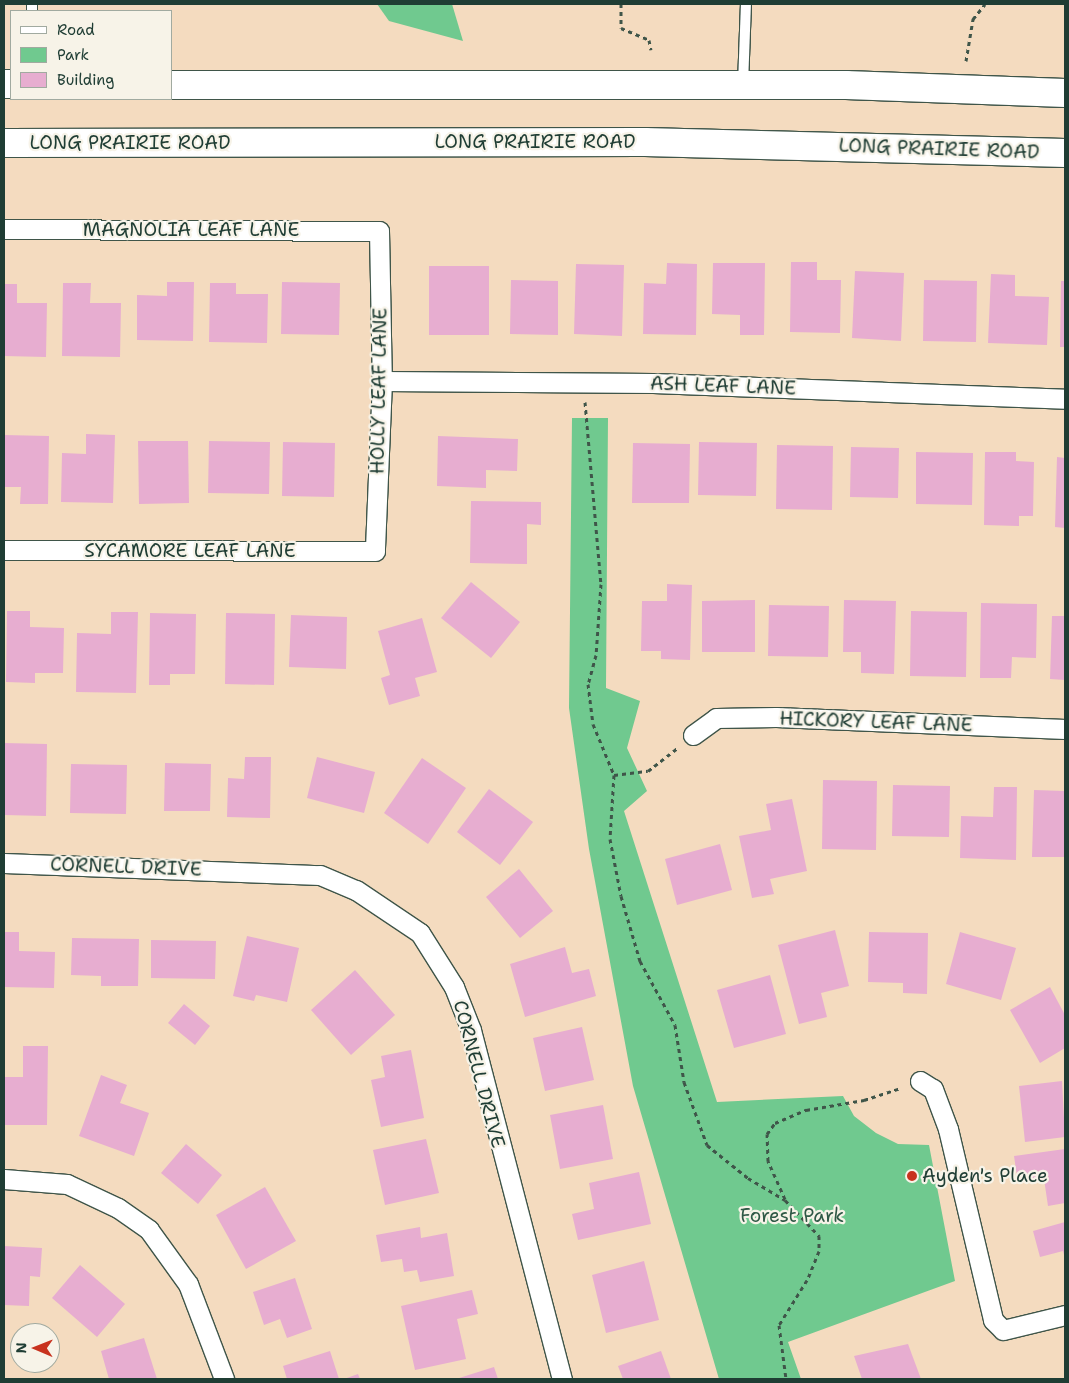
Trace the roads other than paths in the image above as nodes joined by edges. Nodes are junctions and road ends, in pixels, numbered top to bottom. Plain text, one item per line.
1 (746, 4) edge
2 (172, 85) edge
3 (743, 85) junction
4 (1065, 93) edge
5 (4, 142) edge
6 (1065, 153) edge
7 (4, 229) edge
8 (379, 231) joint
9 (382, 381) junction
10 (1065, 399) edge
11 (4, 550) edge
12 (376, 551) joint
13 (1065, 729) edge
14 (693, 735) road end
15 (4, 863) edge
16 (920, 1081) road end
17 (4, 1179) edge
18 (1065, 1314) edge
19 (224, 1379) edge
20 (562, 1379) edge

1 - 3 lane
2 - 3 main road
3 - 4 main road
5 - 6 main road, LONG PRAIRIE ROAD
7 - 8 street, MAGNOLIA LEAF LANE
8 - 9 street, HOLLY LEAF LANE
9 - 10 street, ASH LEAF LANE
9 - 12 street, HOLLY LEAF LANE
11 - 12 street, SYCAMORE LEAF LANE
13 - 14 street, HICKORY LEAF LANE
15 - 20 street, CORNELL DRIVE
16 - 18 street
17 - 19 street

